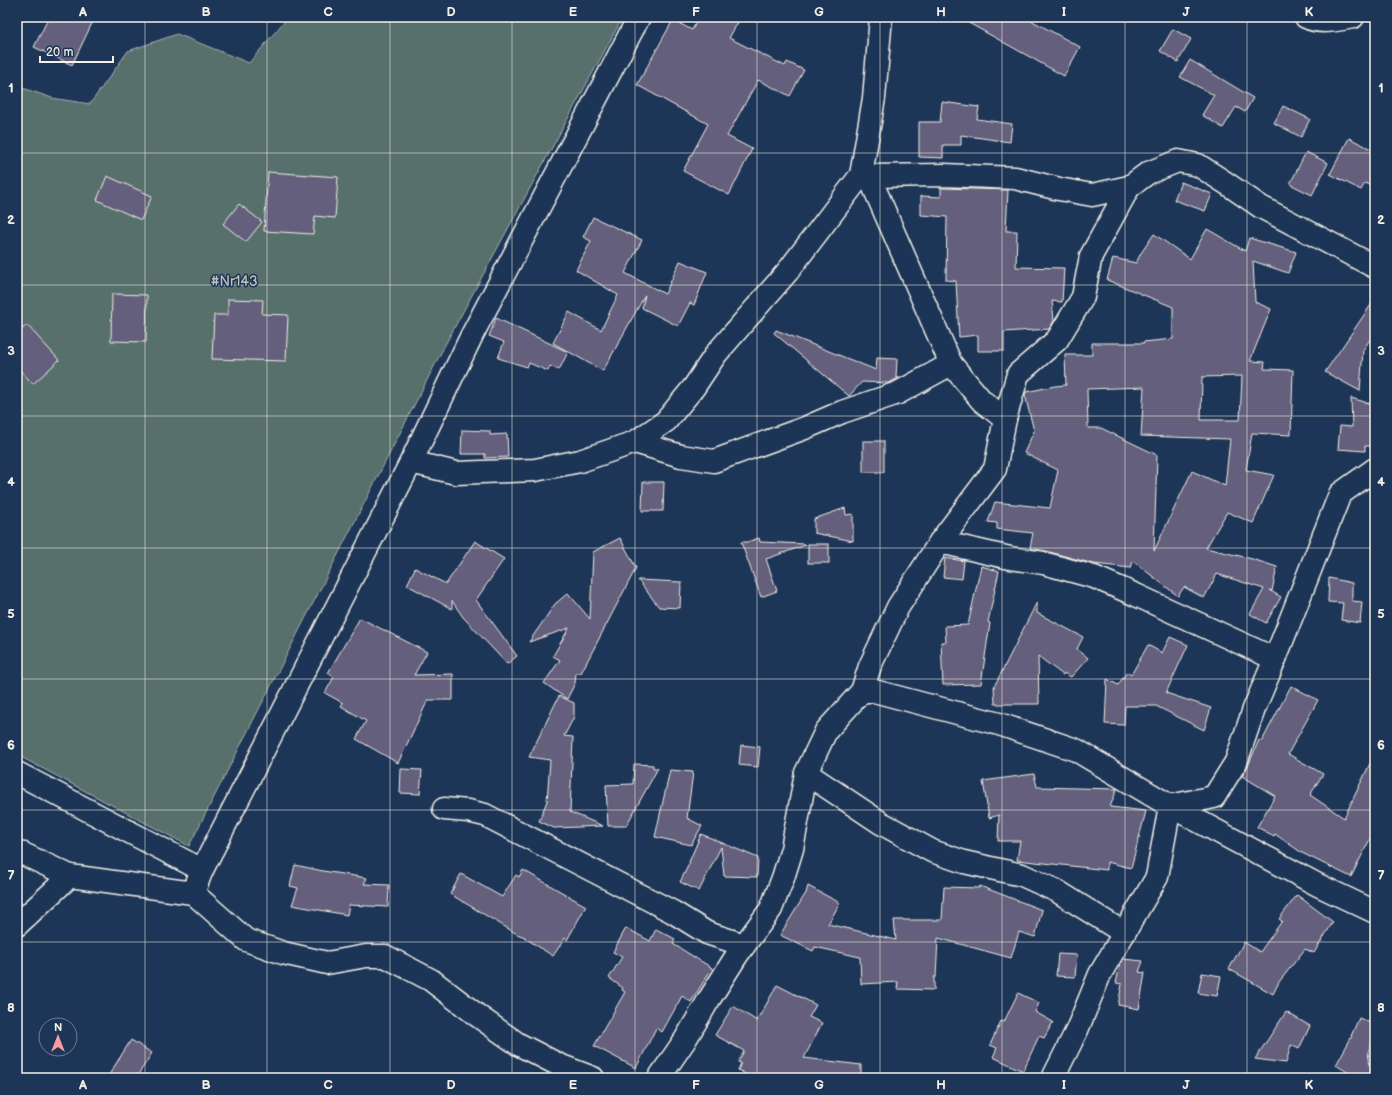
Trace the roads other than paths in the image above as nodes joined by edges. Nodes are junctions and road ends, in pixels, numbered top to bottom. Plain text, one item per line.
1 (639, 17) edge
2 (881, 17) edge
3 (1306, 17) edge
4 (1352, 17) edge
5 (865, 175) junction
6 (1129, 187) junction
7 (1375, 267) edge
8 (951, 364) junction
9 (1005, 419) junction
10 (635, 442) junction
11 (411, 462) junction
12 (1375, 469) edge
13 (940, 542) junction
14 (1275, 659) junction
15 (862, 691) junction
16 (17, 773) edge
17 (806, 773) junction
18 (1170, 806) junction
19 (444, 809) dead end
20 (17, 851) edge
21 (202, 870) junction
22 (70, 876) junction
23 (194, 893) junction
24 (1375, 912) edge
25 (17, 925) edge
26 (1124, 933) junction
27 (744, 945) junction
28 (1064, 1056) junction
29 (593, 1078) edge
30 (659, 1078) edge
31 (1053, 1078) edge
32 (1070, 1078) edge

1 - 11 street
2 - 5 street
3 - 4 street
5 - 6 street
5 - 8 street
5 - 10 street
6 - 7 street
6 - 9 street
8 - 9 street
8 - 10 street
9 - 13 street
10 - 11 street
11 - 21 street
12 - 14 street
13 - 14 street
13 - 15 street
14 - 18 street
15 - 17 street
15 - 18 street
16 - 21 street
17 - 26 street
17 - 27 street
18 - 24 street
18 - 26 street
19 - 27 street
20 - 22 street
21 - 23 street
22 - 23 street
22 - 25 street
23 - 29 street
26 - 28 street
27 - 30 street
28 - 31 street
28 - 32 street

